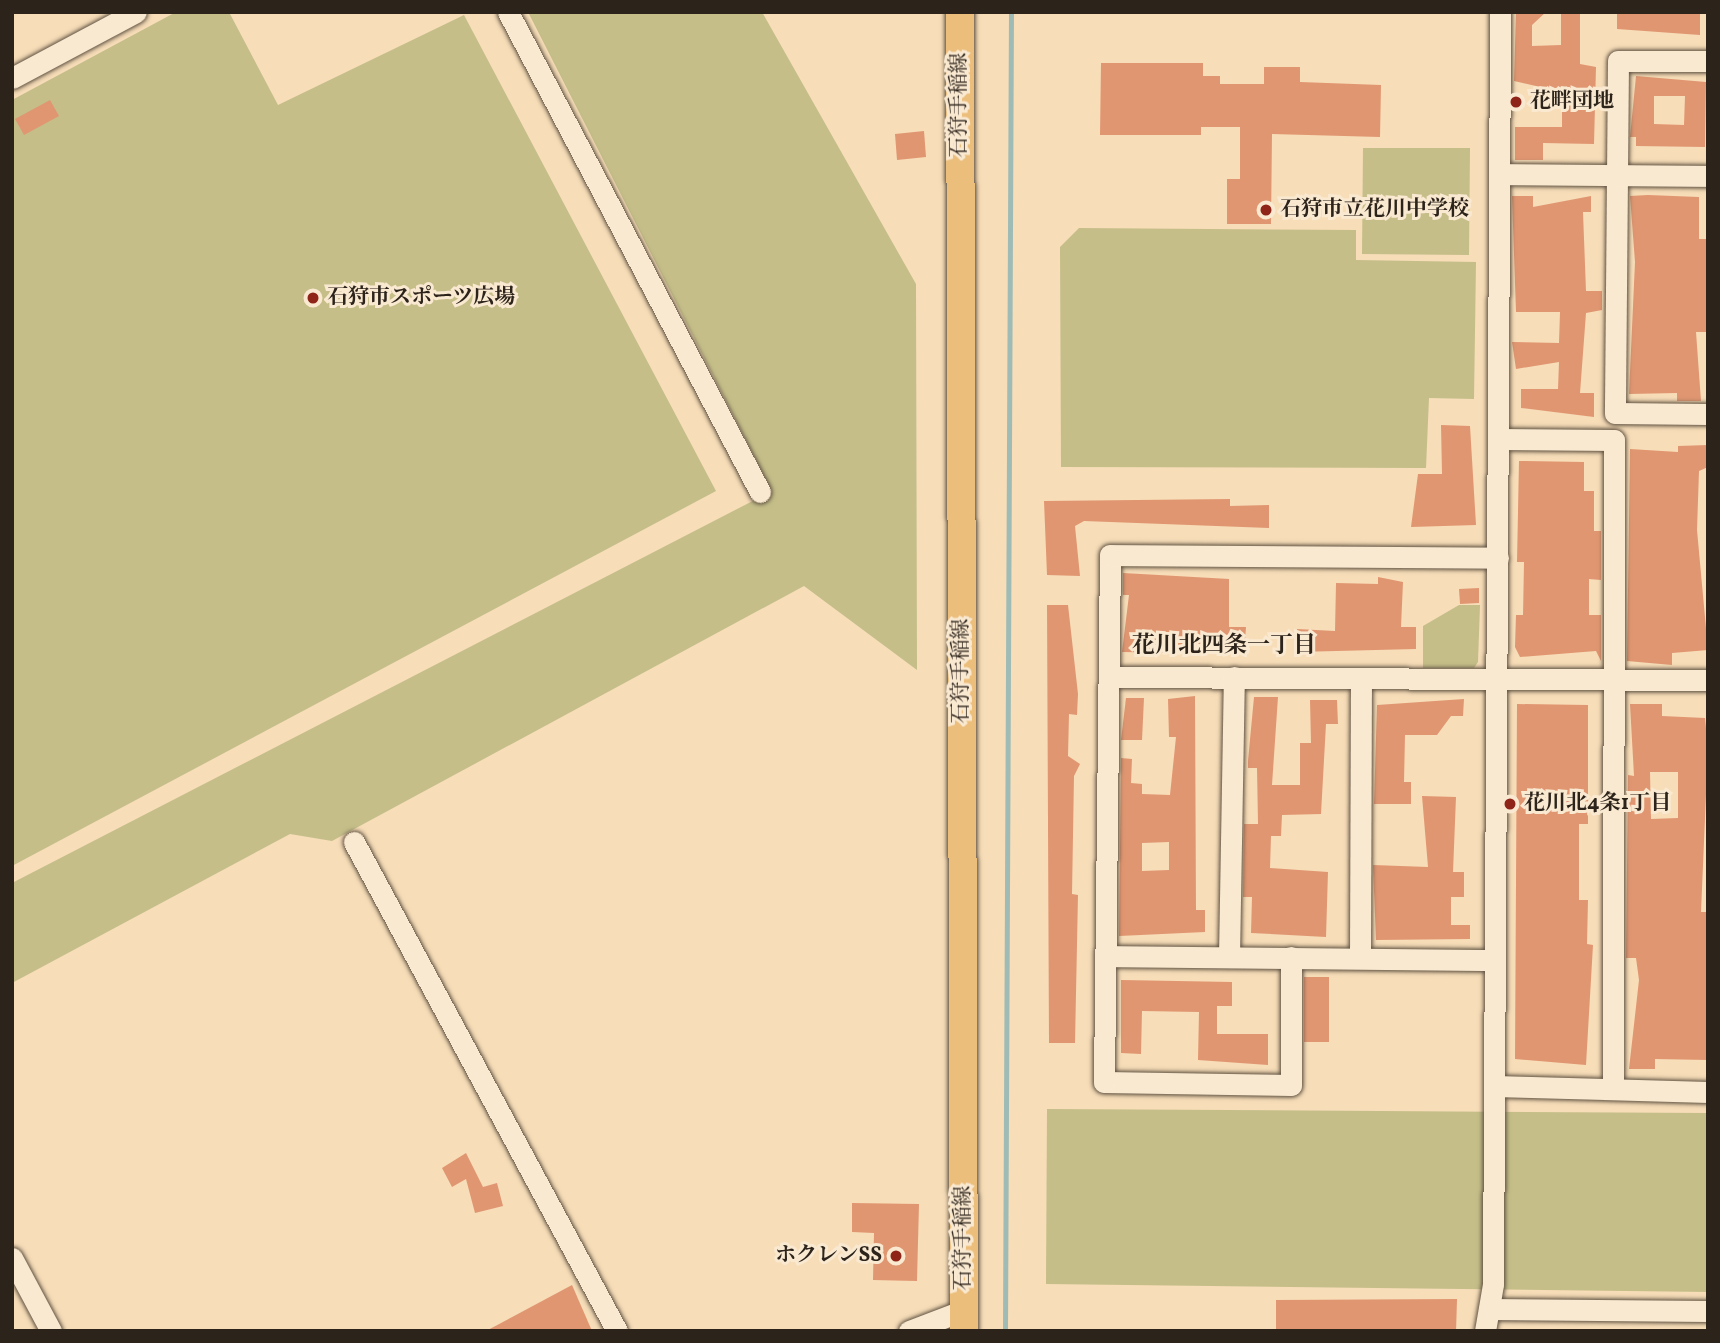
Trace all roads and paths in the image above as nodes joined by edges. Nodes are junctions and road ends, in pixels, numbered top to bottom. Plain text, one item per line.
1 (136, 12) edge
2 (508, 12) edge
3 (960, 12) edge
4 (1500, 12) edge
5 (1708, 61) edge
6 (12, 78) edge
7 (1499, 174) junction
8 (1615, 175) junction
9 (1708, 176) edge
10 (1708, 414) edge
11 (1498, 439) junction
12 (760, 492) dead end
13 (1497, 558) junction
14 (1111, 677) junction
15 (1234, 677) junction
16 (1361, 678) junction
17 (1497, 678) junction
18 (1612, 679) junction
19 (1708, 680) edge
20 (354, 842) dead end
21 (1106, 956) junction
22 (1229, 957) junction
23 (1292, 957) junction
24 (1360, 958) junction
25 (1495, 960) junction
26 (1494, 1086) junction
27 (1613, 1089) junction
28 (1708, 1092) edge
29 (12, 1258) edge
30 (1489, 1309) junction
31 (1704, 1318) edge
32 (964, 1320) edge
33 (51, 1331) edge
34 (617, 1331) edge
35 (909, 1331) edge
36 (1485, 1331) edge

1 - 6 street
2 - 12 street
3 - 32 main road, 石狩手稲線
4 - 7 street
5 - 8 street
7 - 8 street
7 - 11 street
8 - 9 street
8 - 10 street
11 - 13 street
11 - 18 street
13 - 14 street
13 - 17 street
14 - 15 street
14 - 21 street
15 - 16 street
15 - 22 street
16 - 17 street
16 - 24 street
17 - 18 street
17 - 25 street
18 - 19 street
18 - 27 street
20 - 34 street
21 - 22 street
21 - 23 street
22 - 23 street
23 - 24 street
24 - 25 street
25 - 26 street
26 - 27 street
26 - 30 street
27 - 28 street
29 - 33 street
30 - 31 street
30 - 36 street
32 - 35 street

